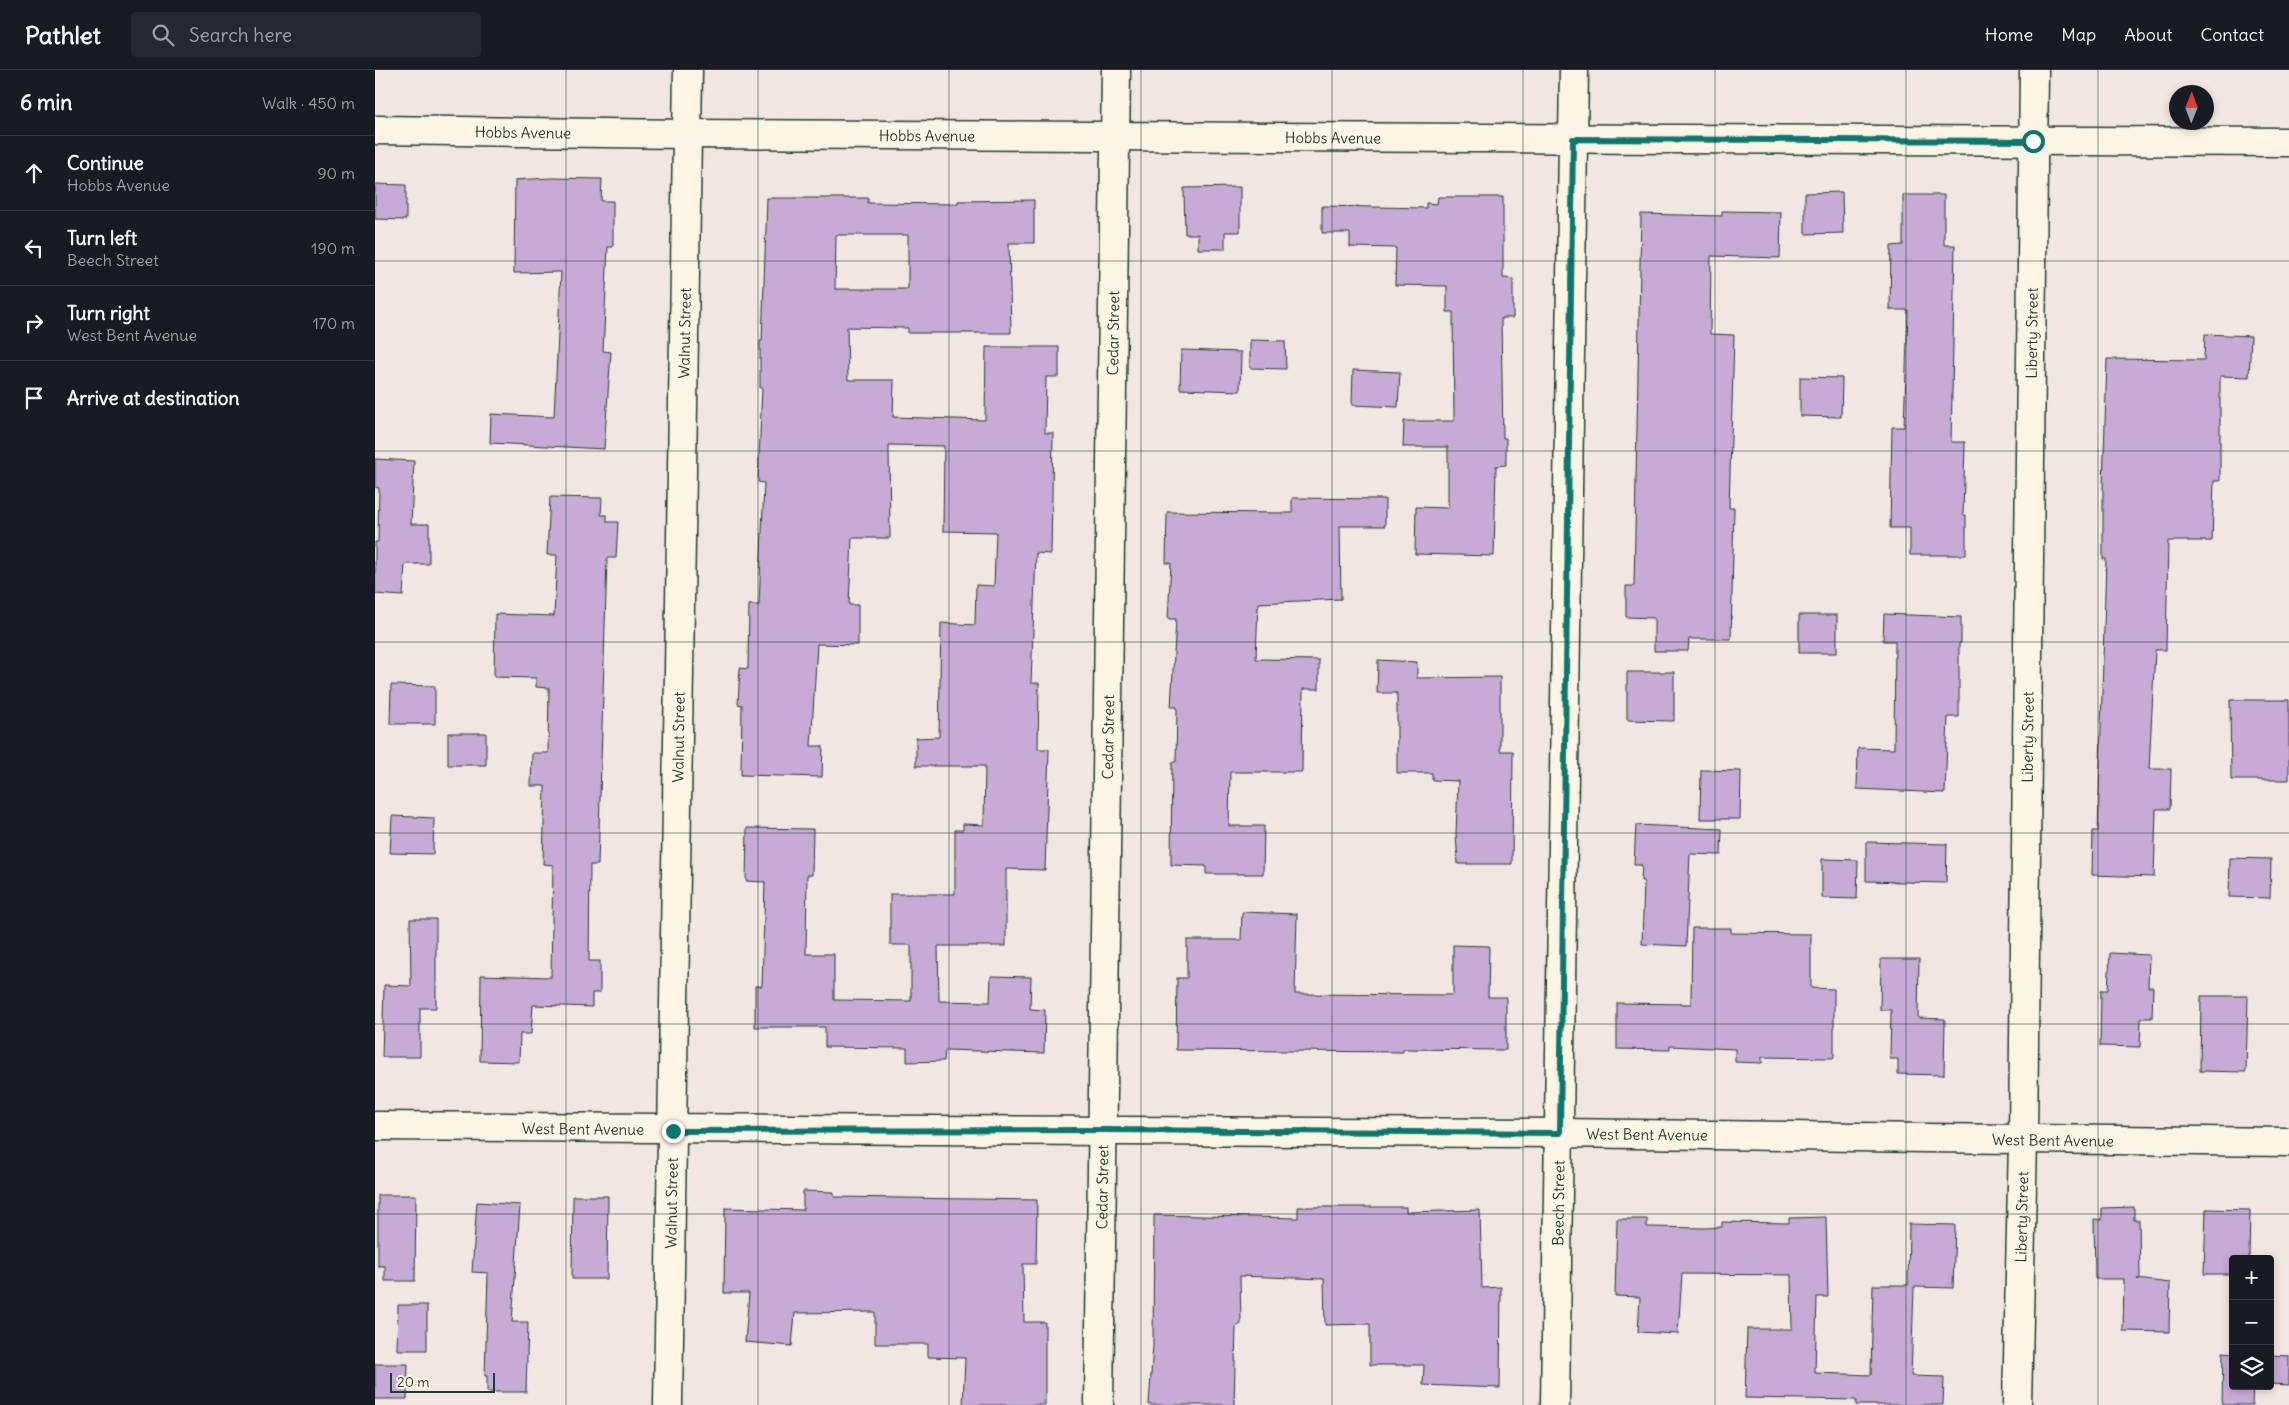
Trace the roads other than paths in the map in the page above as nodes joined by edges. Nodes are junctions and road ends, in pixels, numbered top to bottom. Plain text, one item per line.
1 (688, 70) edge
2 (1116, 70) edge
3 (1574, 70) edge
4 (2034, 70) edge
5 (375, 130) edge
6 (686, 134) junction
7 (1115, 136) junction
8 (1573, 139) junction
9 (2033, 141) junction
10 (2289, 142) edge
11 (375, 1126) edge
12 (1104, 1130) junction
13 (673, 1131) junction
14 (1560, 1133) junction
15 (2023, 1140) junction
16 (2289, 1142) edge
17 (668, 1405) edge
18 (1099, 1405) edge
19 (1555, 1405) edge
20 (2017, 1405) edge

1 - 6 street, Walnut Street
2 - 7 street, Cedar Street
3 - 8 street, Beech Street
4 - 9 street, Liberty Street
5 - 6 street, Hobbs Avenue
6 - 7 street, Hobbs Avenue
6 - 13 street, Walnut Street
7 - 8 street, Hobbs Avenue
7 - 12 street, Cedar Street
8 - 9 street, Hobbs Avenue
8 - 14 street, Beech Street
9 - 10 street, Hobbs Avenue
9 - 15 street, Liberty Street
11 - 13 street, West Bent Avenue
12 - 13 street, West Bent Avenue
12 - 14 street, West Bent Avenue
12 - 18 street, Cedar Street
13 - 17 street, Walnut Street
14 - 15 street, West Bent Avenue
14 - 19 street, Beech Street
15 - 16 street, West Bent Avenue
15 - 20 street, Liberty Street

